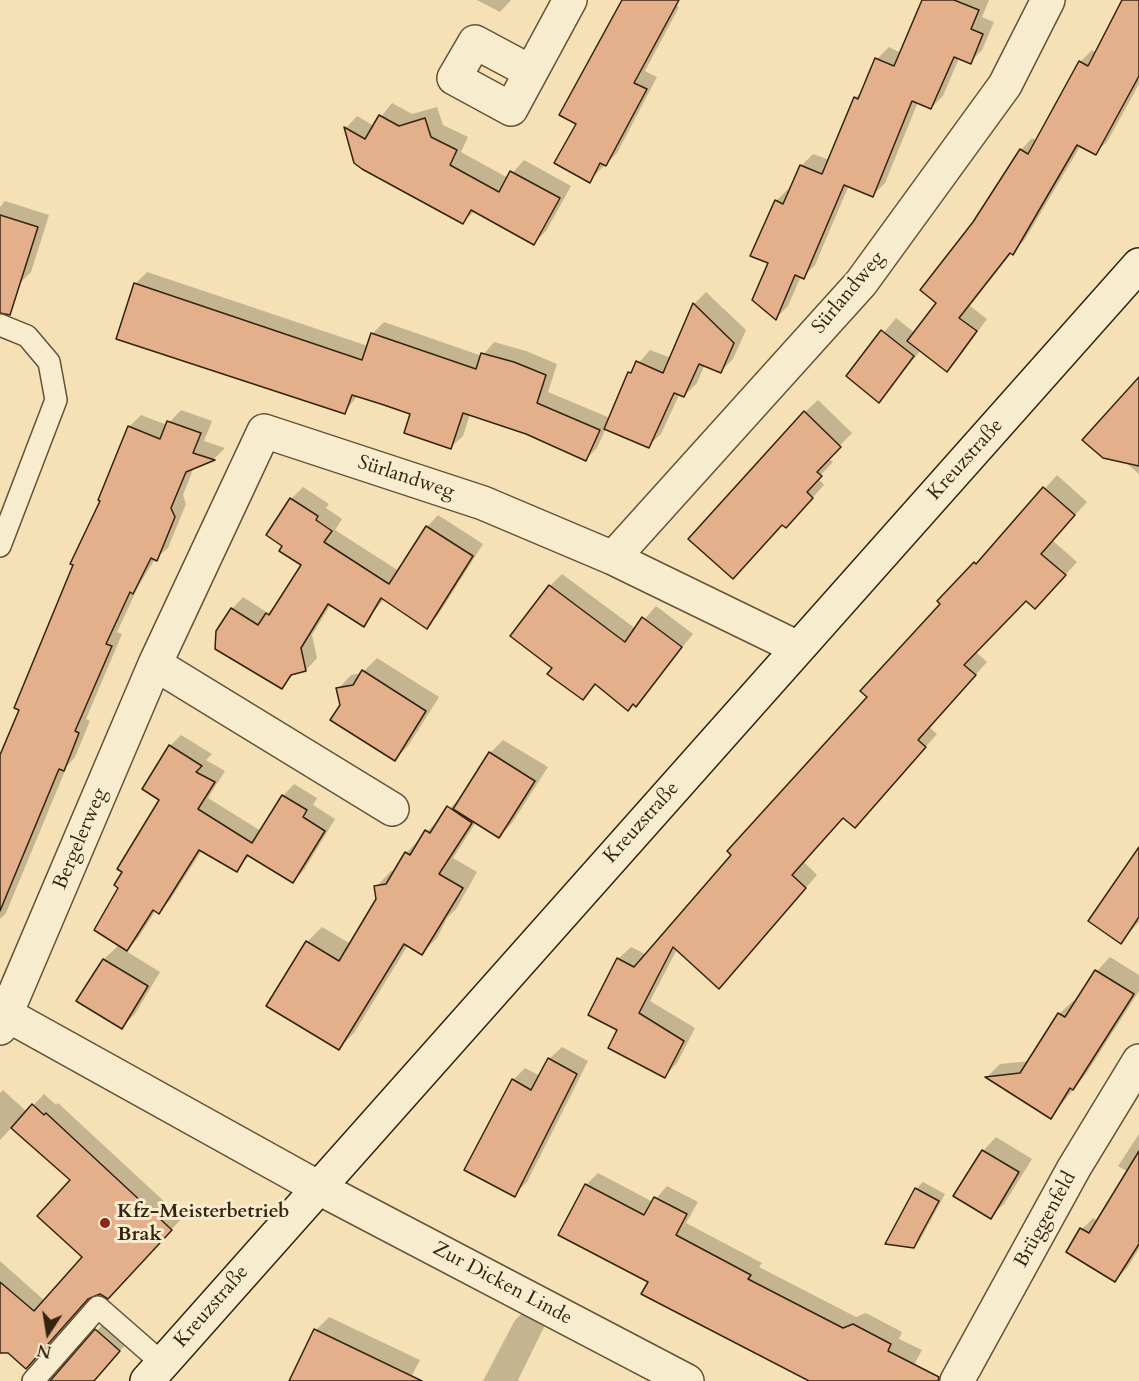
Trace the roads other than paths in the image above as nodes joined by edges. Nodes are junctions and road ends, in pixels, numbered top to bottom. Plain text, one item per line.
1 (570, 0) edge
2 (1048, 0) edge
3 (531, 72) dead end
4 (1139, 265) edge
5 (0, 325) edge
6 (264, 431) joint
7 (0, 546) edge
8 (613, 558) junction
9 (798, 648) junction
10 (155, 664) junction
11 (392, 809) dead end
12 (2, 1018) edge
13 (1139, 1061) edge
14 (317, 1187) junction
15 (154, 1372) edge
16 (33, 1381) edge
17 (687, 1381) edge
18 (957, 1381) edge

1 - 3 street
2 - 8 street, Sürlandweg
4 - 9 street, Kreuzstraße
5 - 7 lane
6 - 8 street, Sürlandweg
6 - 10 street, Bergelerweg
8 - 9 street, Sürlandweg
9 - 14 street, Kreuzstraße
10 - 11 street
10 - 12 street, Bergelerweg
12 - 14 street, Bergelerweg
13 - 18 street, Brüggenfeld
14 - 15 street, Kreuzstraße
14 - 17 street, Zur Dicken Linde
15 - 16 lane

